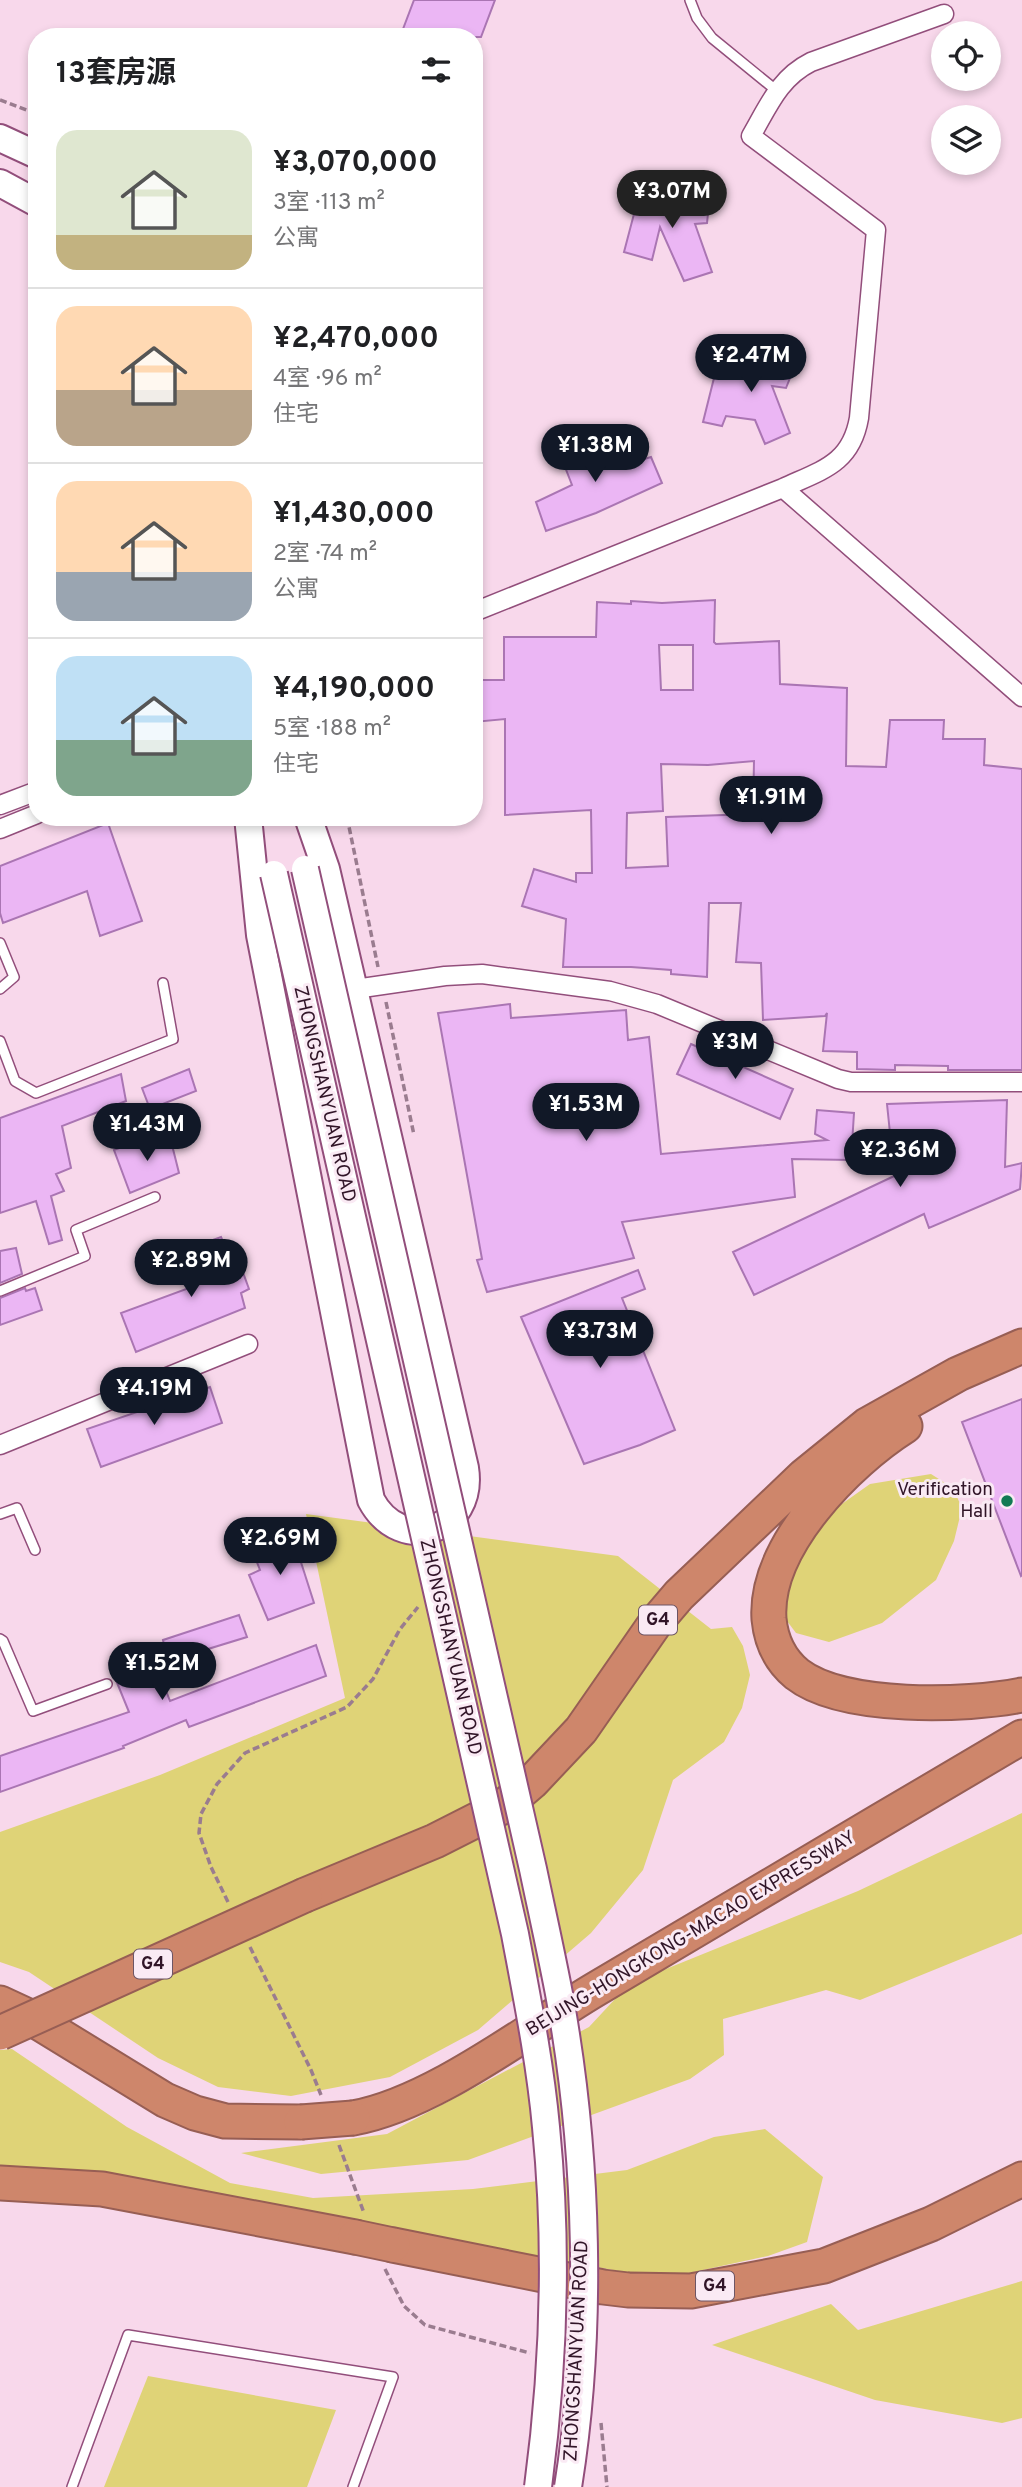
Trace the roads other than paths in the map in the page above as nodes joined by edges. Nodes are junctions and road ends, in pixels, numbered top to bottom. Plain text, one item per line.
1 (690, 0) edge
2 (944, 14) dead end
3 (777, 91) junction
4 (0, 138) edge
5 (28, 151) edge
6 (0, 183) edge
7 (28, 198) edge
8 (783, 488) junction
9 (483, 608) edge
10 (1022, 697) edge
11 (28, 794) edge
12 (0, 805) edge
13 (28, 818) edge
14 (249, 826) edge
15 (251, 826) edge
16 (296, 826) edge
17 (311, 826) edge
18 (0, 829) edge
19 (0, 943) edge
20 (163, 983) dead end
21 (0, 989) edge
22 (355, 989) junction
23 (0, 1041) edge
24 (1022, 1082) edge
25 (155, 1197) dead end
26 (0, 1291) edge
27 (248, 1344) dead end
28 (1022, 1346) edge
29 (1022, 1370) edge
30 (0, 1445) edge
31 (0, 1514) edge
32 (34, 1550) dead end
33 (0, 1639) edge
34 (107, 1684) dead end
35 (1022, 1695) edge
36 (1022, 1737) edge
37 (0, 2003) edge
38 (0, 2033) edge
39 (1022, 2179) edge
40 (0, 2183) edge
41 (72, 2487) edge
42 (353, 2487) edge
43 (538, 2487) edge
44 (560, 2487) edge
45 (568, 2487) edge

1 - 3 lane
2 - 3 street
3 - 8 street
4 - 5 main road
6 - 7 main road
8 - 9 street
8 - 10 street
11 - 12 street
13 - 18 street
14 - 22 main road
15 - 43 main road, ZHONGSHANYUAN ROAD, bridge
16 - 45 main road, ZHONGSHANYUAN ROAD, bridge
17 - 22 main road
19 - 21 lane
20 - 23 lane
22 - 24 street
25 - 26 lane
27 - 30 street
28 - 38 highway, G4, bridge
29 - 35 highway
31 - 32 lane
33 - 34 lane
36 - 37 highway, BEIJING-HONGKONG-MACAO EXPRESSWAY
39 - 40 highway, G4, bridge
41 - 42 lane
43 - 44 main road

